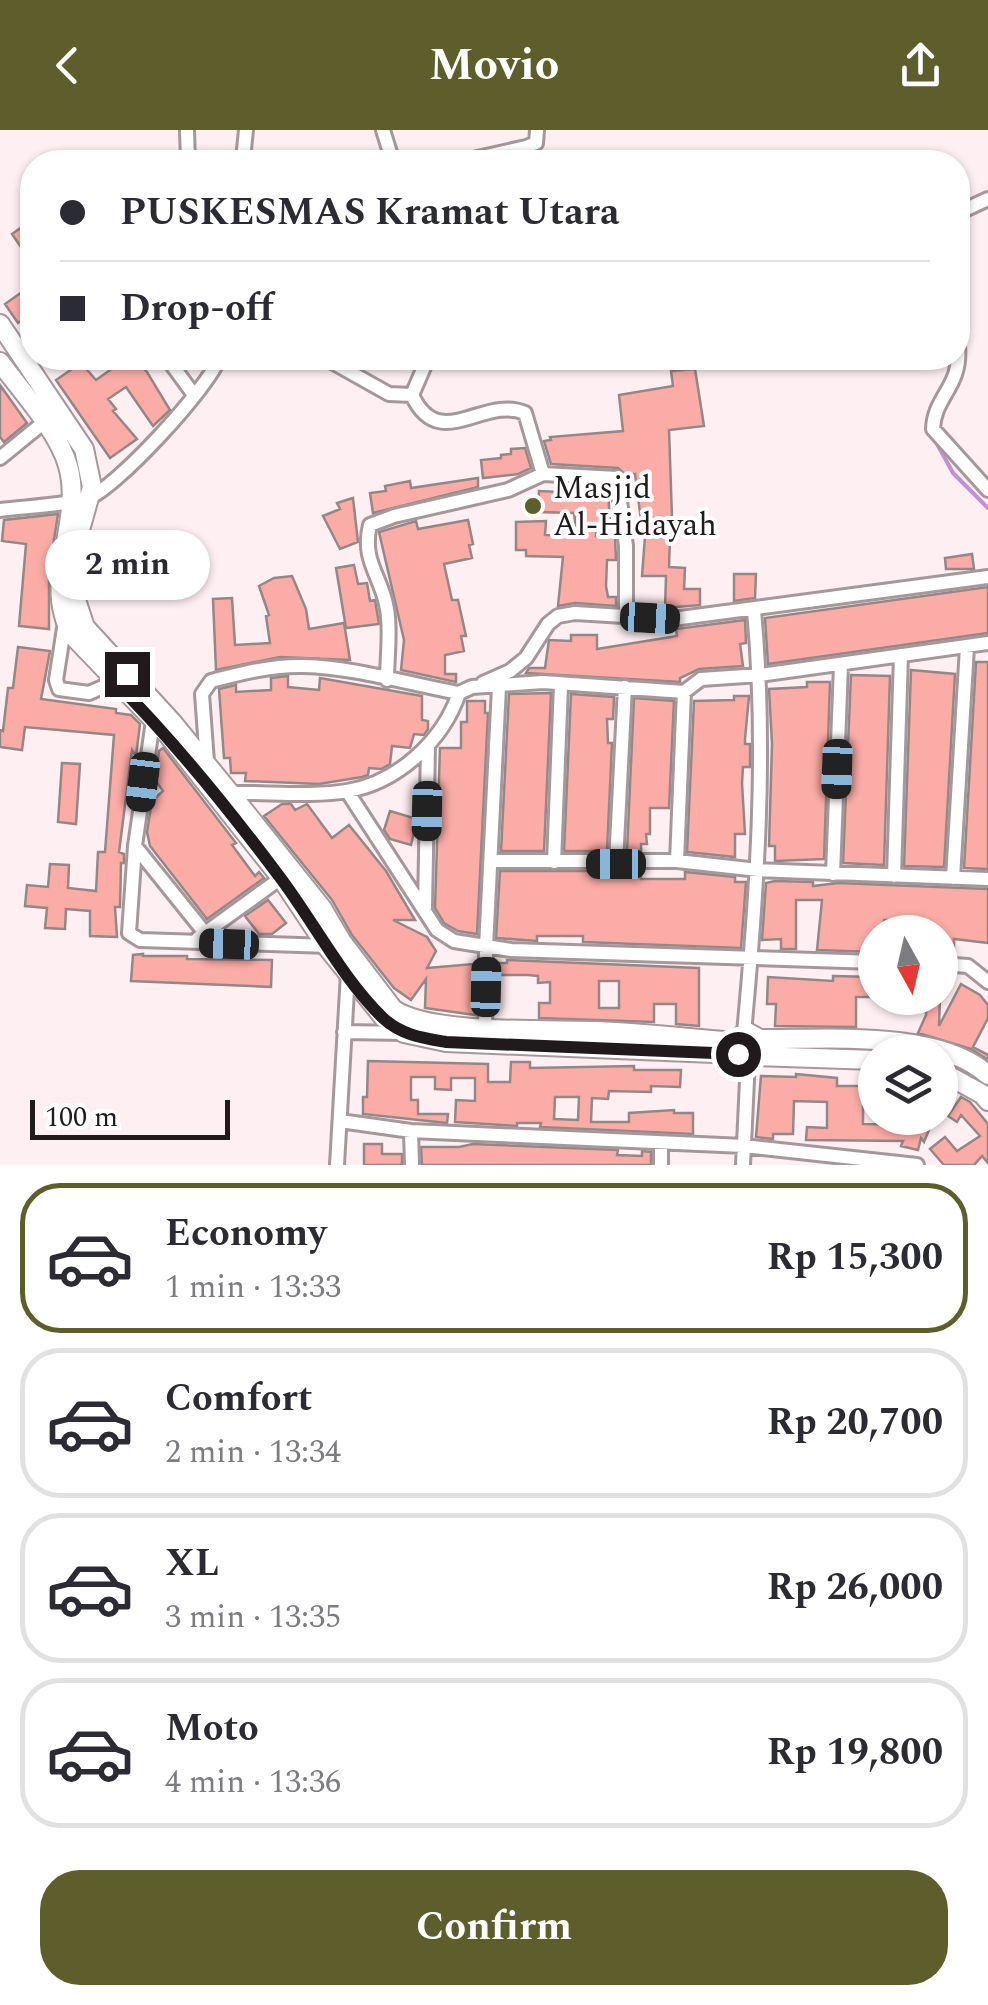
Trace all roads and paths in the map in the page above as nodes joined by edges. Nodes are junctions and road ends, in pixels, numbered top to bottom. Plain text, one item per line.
1 (537, 130) edge
2 (514, 150) edge
3 (0, 324) edge
4 (20, 354) edge
5 (0, 362) edge
6 (31, 370) edge
7 (176, 370) edge
8 (214, 370) edge
9 (346, 370) edge
10 (424, 370) edge
11 (957, 370) edge
12 (194, 395) junction
13 (414, 400) junction
14 (44, 423) junction
15 (0, 458) edge
16 (543, 474) junction
17 (988, 490) edge
18 (79, 499) junction
19 (0, 510) edge
20 (988, 577) edge
21 (754, 610) junction
22 (626, 616) junction
23 (65, 622) junction
24 (988, 642) edge
25 (967, 648) junction
26 (902, 655) junction
27 (841, 664) junction
28 (760, 675) junction
29 (121, 679) junction
30 (387, 680) junction
31 (562, 685) junction
32 (499, 686) junction
33 (625, 687) junction
34 (465, 690) junction
35 (684, 692) junction
36 (154, 713) junction
37 (428, 744) junction
38 (207, 767) junction
39 (347, 792) junction
40 (230, 793) junction
41 (135, 846) junction
42 (491, 862) junction
43 (554, 862) junction
44 (678, 862) junction
45 (616, 864) junction
46 (758, 870) junction
47 (833, 874) junction
48 (894, 876) junction
49 (281, 878) junction
50 (953, 878) junction
51 (988, 879) edge
52 (425, 910) junction
53 (205, 933) junction
54 (191, 942) junction
55 (335, 944) junction
56 (486, 948) junction
57 (751, 959) junction
58 (858, 962) edge
59 (958, 965) edge
60 (968, 966) junction
61 (988, 966) edge
62 (348, 973) junction
63 (988, 982) edge
64 (344, 1032) junction
65 (404, 1033) junction
66 (485, 1036) junction
67 (747, 1047) junction
68 (858, 1058) edge
69 (988, 1074) edge
70 (958, 1080) edge
71 (988, 1101) edge
72 (340, 1121) junction
73 (411, 1131) junction
74 (661, 1144) junction
75 (744, 1146) junction
76 (829, 1160) edge
77 (888, 1162) edge
78 (337, 1165) edge
79 (412, 1165) edge
80 (660, 1165) edge
81 (743, 1165) edge
82 (917, 1165) edge

1 - 2 street
3 - 4 street
5 - 14 street
6 - 18 street
7 - 12 street
8 - 12 street
9 - 13 street
10 - 13 street
11 - 17 street
12 - 18 street
13 - 16 street
14 - 15 street
14 - 18 street
16 - 22 street
16 - 30 street
18 - 19 street
18 - 23 street
18 - 29 street
20 - 21 street
21 - 22 street
21 - 28 street
22 - 34 street
23 - 29 street
23 - 29 street
24 - 25 street
25 - 26 street
25 - 50 street
26 - 27 street
26 - 48 street
27 - 28 street
27 - 47 street
28 - 35 street
28 - 46 street
29 - 36 street
30 - 34 street
30 - 38 street
31 - 32 street
31 - 33 street
31 - 43 street
32 - 34 street
32 - 42 street
33 - 35 street
33 - 45 street
34 - 37 street
35 - 44 street
36 - 38 street
36 - 41 street
36 - 49 street
37 - 39 street
37 - 52 street
38 - 40 street
39 - 40 street
39 - 52 street
40 - 55 street
41 - 53 street
41 - 54 street
42 - 43 street
42 - 56 street
43 - 45 street
44 - 45 street
44 - 46 street
46 - 47 street
46 - 57 street
47 - 48 street
48 - 50 street
49 - 53 street
49 - 55 street
50 - 51 street
52 - 56 street
53 - 54 street
54 - 55 street
55 - 62 street
55 - 66 street
56 - 57 street
56 - 66 street
57 - 58 street
57 - 67 street
59 - 60 street
60 - 61 street
60 - 63 street
62 - 64 street
62 - 65 street
64 - 65 street
64 - 72 street
65 - 66 street
66 - 67 street
67 - 68 street
67 - 69 street
67 - 75 street
70 - 71 street
72 - 73 street
72 - 78 street
73 - 74 street
73 - 79 street
74 - 75 street
74 - 80 street
75 - 76 street
75 - 81 street
76 - 77 street
77 - 82 street

